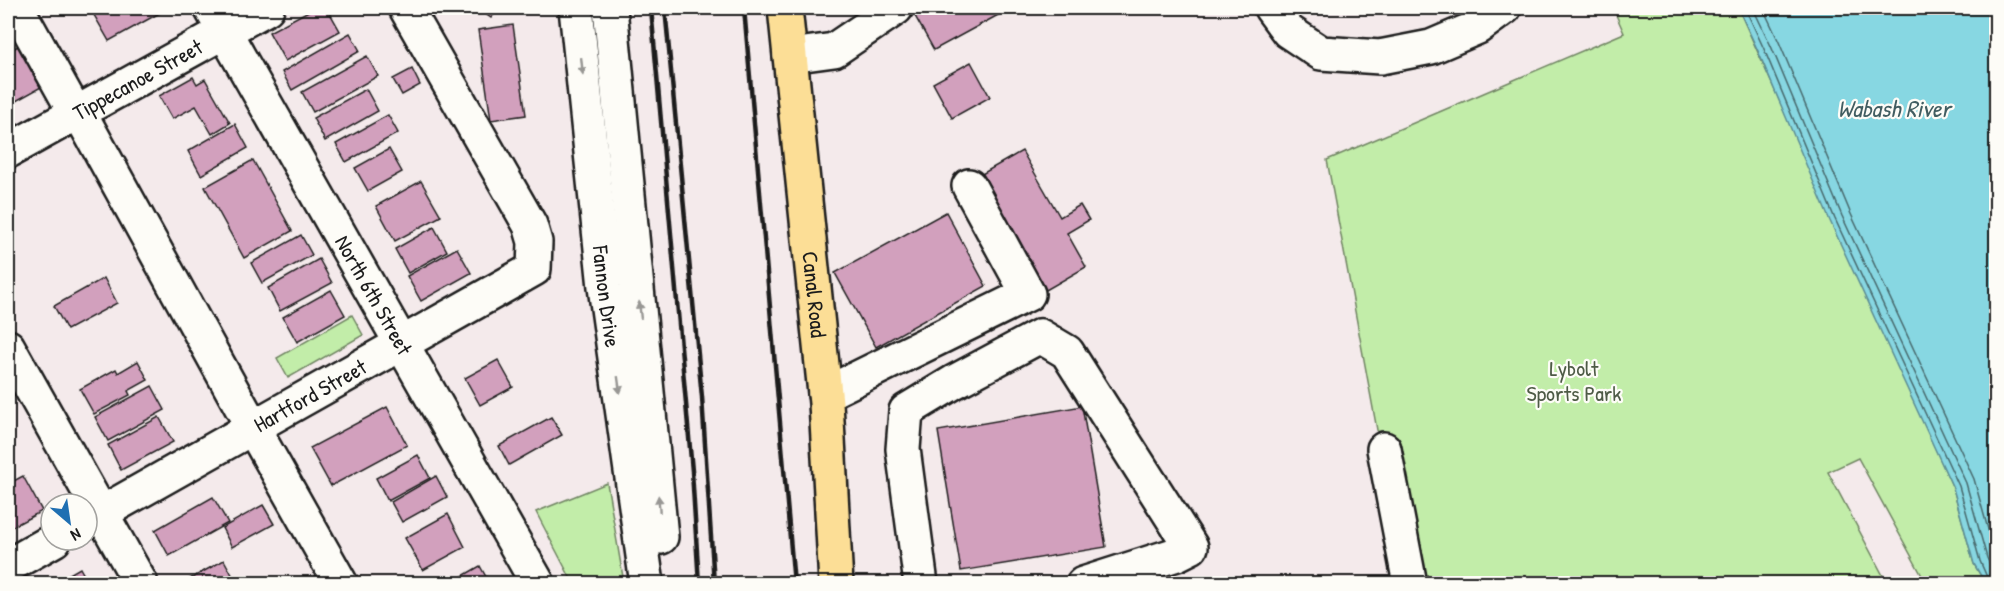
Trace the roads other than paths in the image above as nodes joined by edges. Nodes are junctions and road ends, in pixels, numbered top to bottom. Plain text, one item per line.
1 (17, 8) edge
2 (267, 8) edge
3 (406, 8) edge
4 (576, 8) edge
5 (610, 8) edge
6 (785, 8) edge
7 (896, 8) edge
8 (1271, 8) edge
9 (1504, 8) edge
10 (217, 20) edge
11 (790, 56) junction
12 (78, 113) junction
13 (8, 151) edge
14 (969, 186) dead end
15 (401, 344) junction
16 (8, 347) edge
17 (825, 394) junction
18 (253, 428) junction
19 (1384, 449) dead end
20 (81, 492) edge
21 (99, 514) edge
22 (99, 524) edge
23 (39, 548) edge
24 (8, 566) edge
25 (141, 584) edge
26 (341, 584) edge
27 (538, 584) edge
28 (647, 584) edge
29 (665, 584) edge
30 (836, 584) edge
31 (921, 584) edge
32 (1083, 584) edge
33 (1410, 584) edge

1 - 12 street
2 - 10 street, Tippecanoe Street
3 - 15 street, Hartford Street
4 -> 28 street, Fannon Drive
29 -> 5 street, Fannon Drive
6 - 11 main road, Canal Road
7 - 11 street
8 - 9 street
10 - 12 street, Tippecanoe Street
10 - 15 street, North 6th Street
11 - 17 main road, Canal Road
12 - 13 street, Tippecanoe Street
12 - 18 street
14 - 17 street
15 - 18 street, Hartford Street
15 - 27 street, North 6th Street
16 - 20 street
17 - 30 main road, Canal Road
18 - 21 street, Hartford Street
18 - 26 street
19 - 33 street
22 - 25 street
23 - 24 street
31 - 32 street

